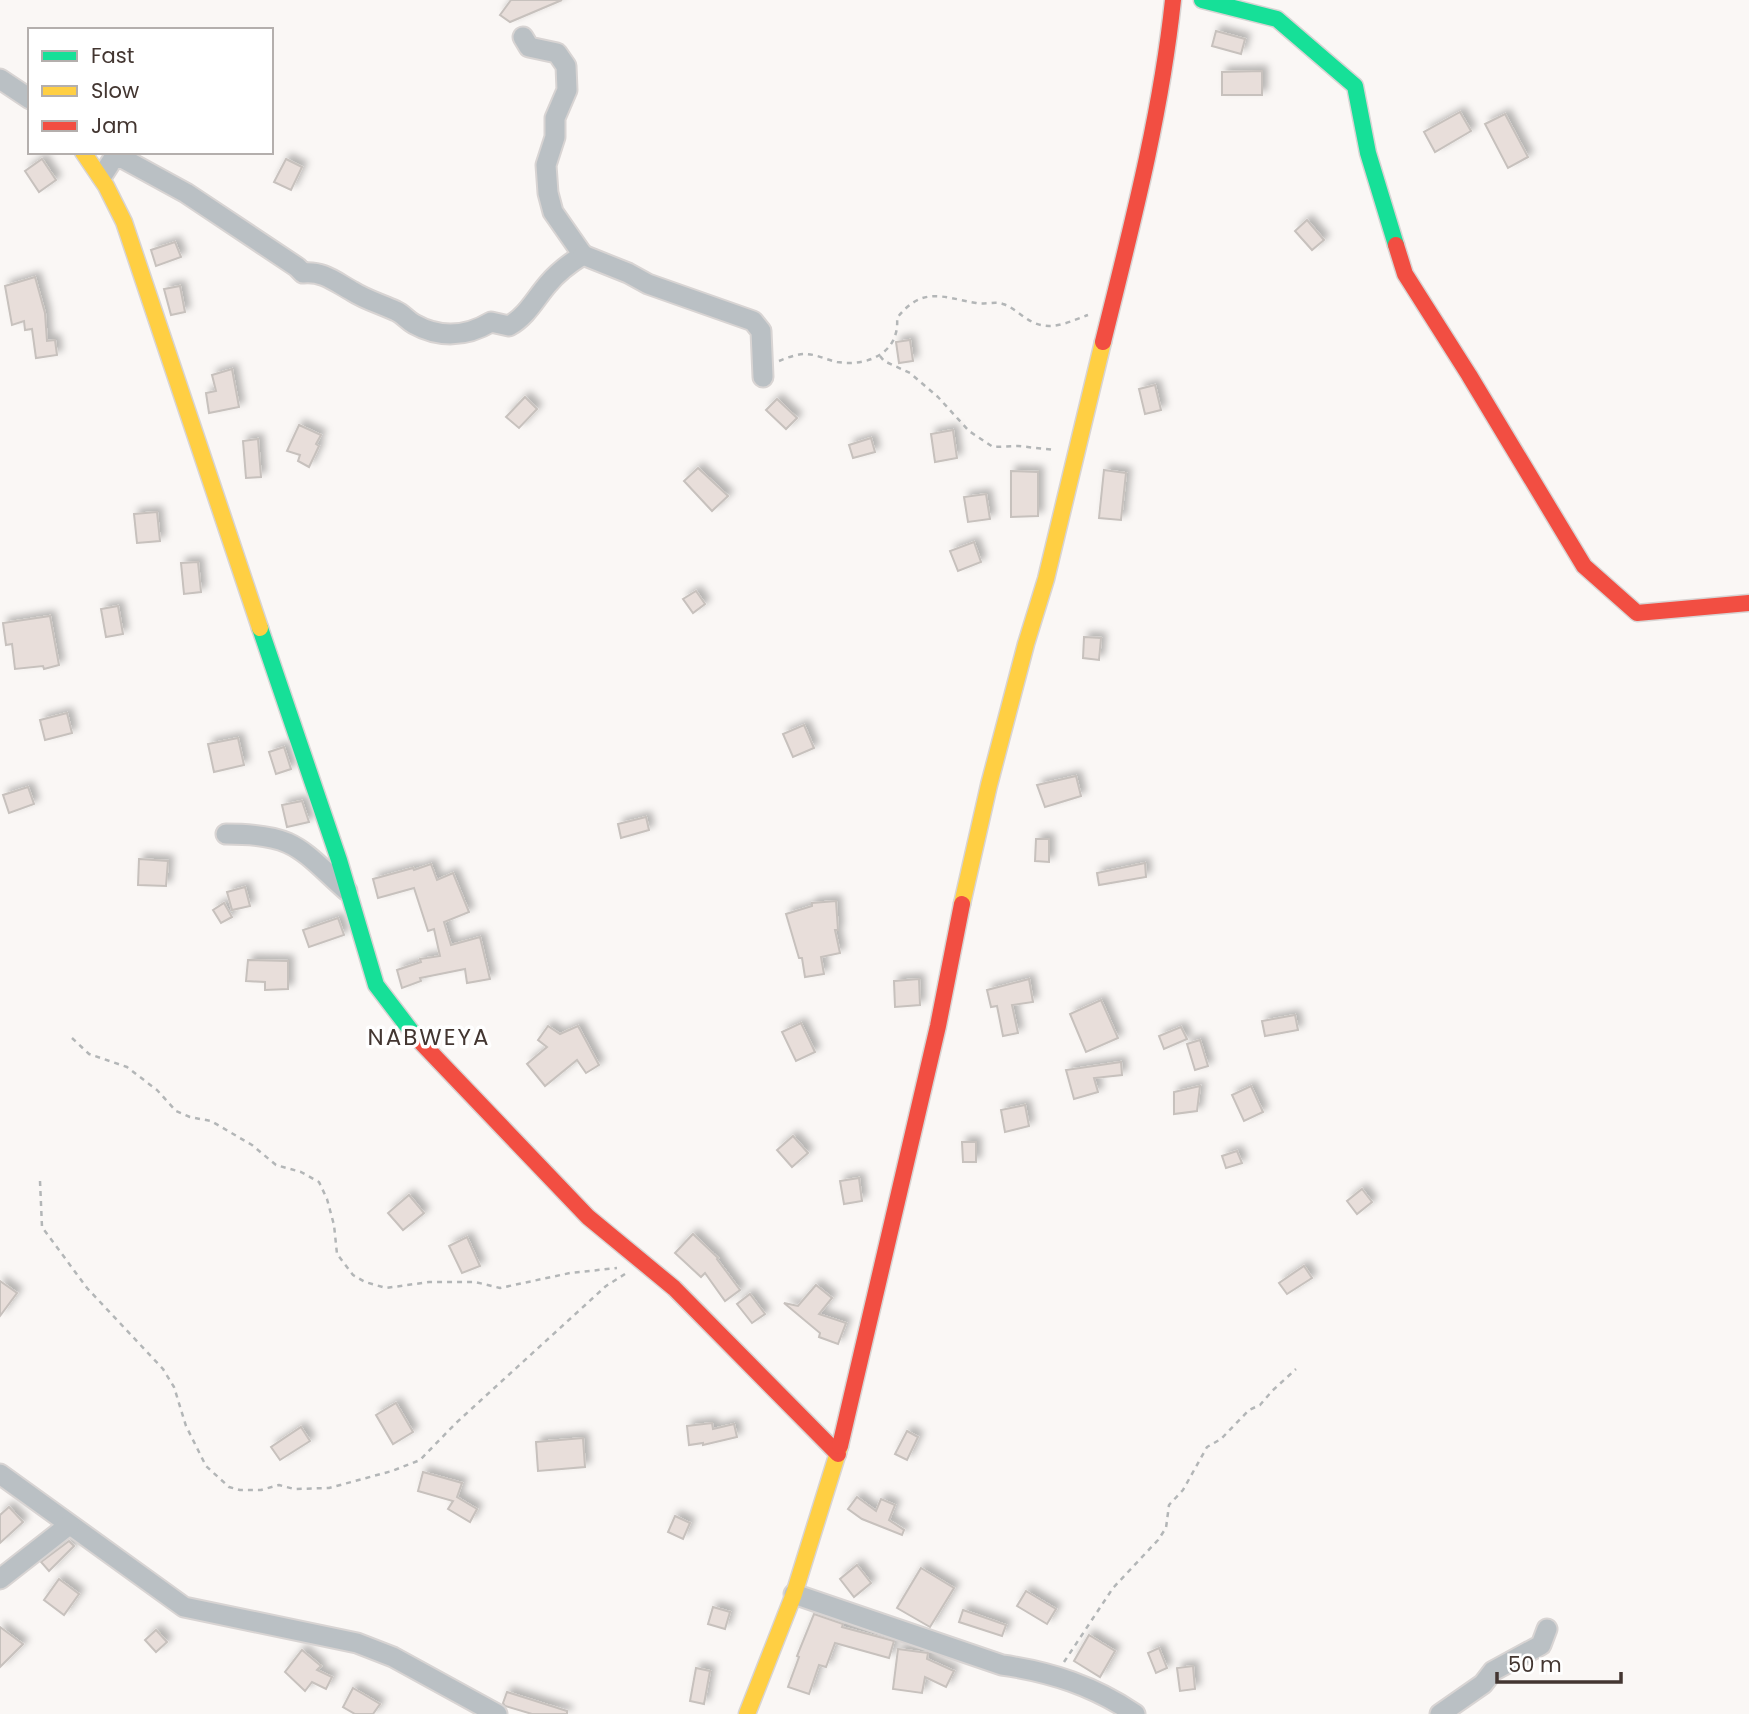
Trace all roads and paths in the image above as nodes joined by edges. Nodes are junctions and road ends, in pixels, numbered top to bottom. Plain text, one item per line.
1 (1173, 0) edge
2 (1202, 0) edge
3 (523, 37) dead end
4 (0, 79) edge
5 (28, 98) edge
6 (85, 154) edge
7 (102, 176) junction
8 (583, 255) junction
9 (1094, 316) dead end
10 (880, 356) junction
11 (763, 377) joint
12 (1076, 453) junction
13 (1749, 603) edge
14 (226, 834) dead end
15 (348, 892) junction
16 (72, 1038) dead end
17 (40, 1181) dead end
18 (642, 1263) junction
19 (624, 1275) junction
20 (1296, 1369) dead end
21 (838, 1454) junction
22 (0, 1474) edge
23 (69, 1525) junction
24 (0, 1579) edge
25 (794, 1594) junction
26 (1547, 1629) dead end
27 (1056, 1675) junction
28 (497, 1714) edge
29 (747, 1714) edge
30 (1135, 1714) edge
31 (1440, 1714) edge

1 - 12 street
2 - 13 street
3 - 8 street
4 - 5 street
6 - 7 street
7 - 8 street
7 - 15 street
8 - 11 street
9 - 10 path
10 - 11 path
10 - 12 path
12 - 21 street
14 - 15 street
15 - 18 street
16 - 19 path
17 - 19 path
18 - 19 path
18 - 21 street
20 - 27 path
21 - 25 street
22 - 23 street
23 - 24 street
23 - 28 street
25 - 27 street
25 - 29 street
26 - 31 street
27 - 30 street

